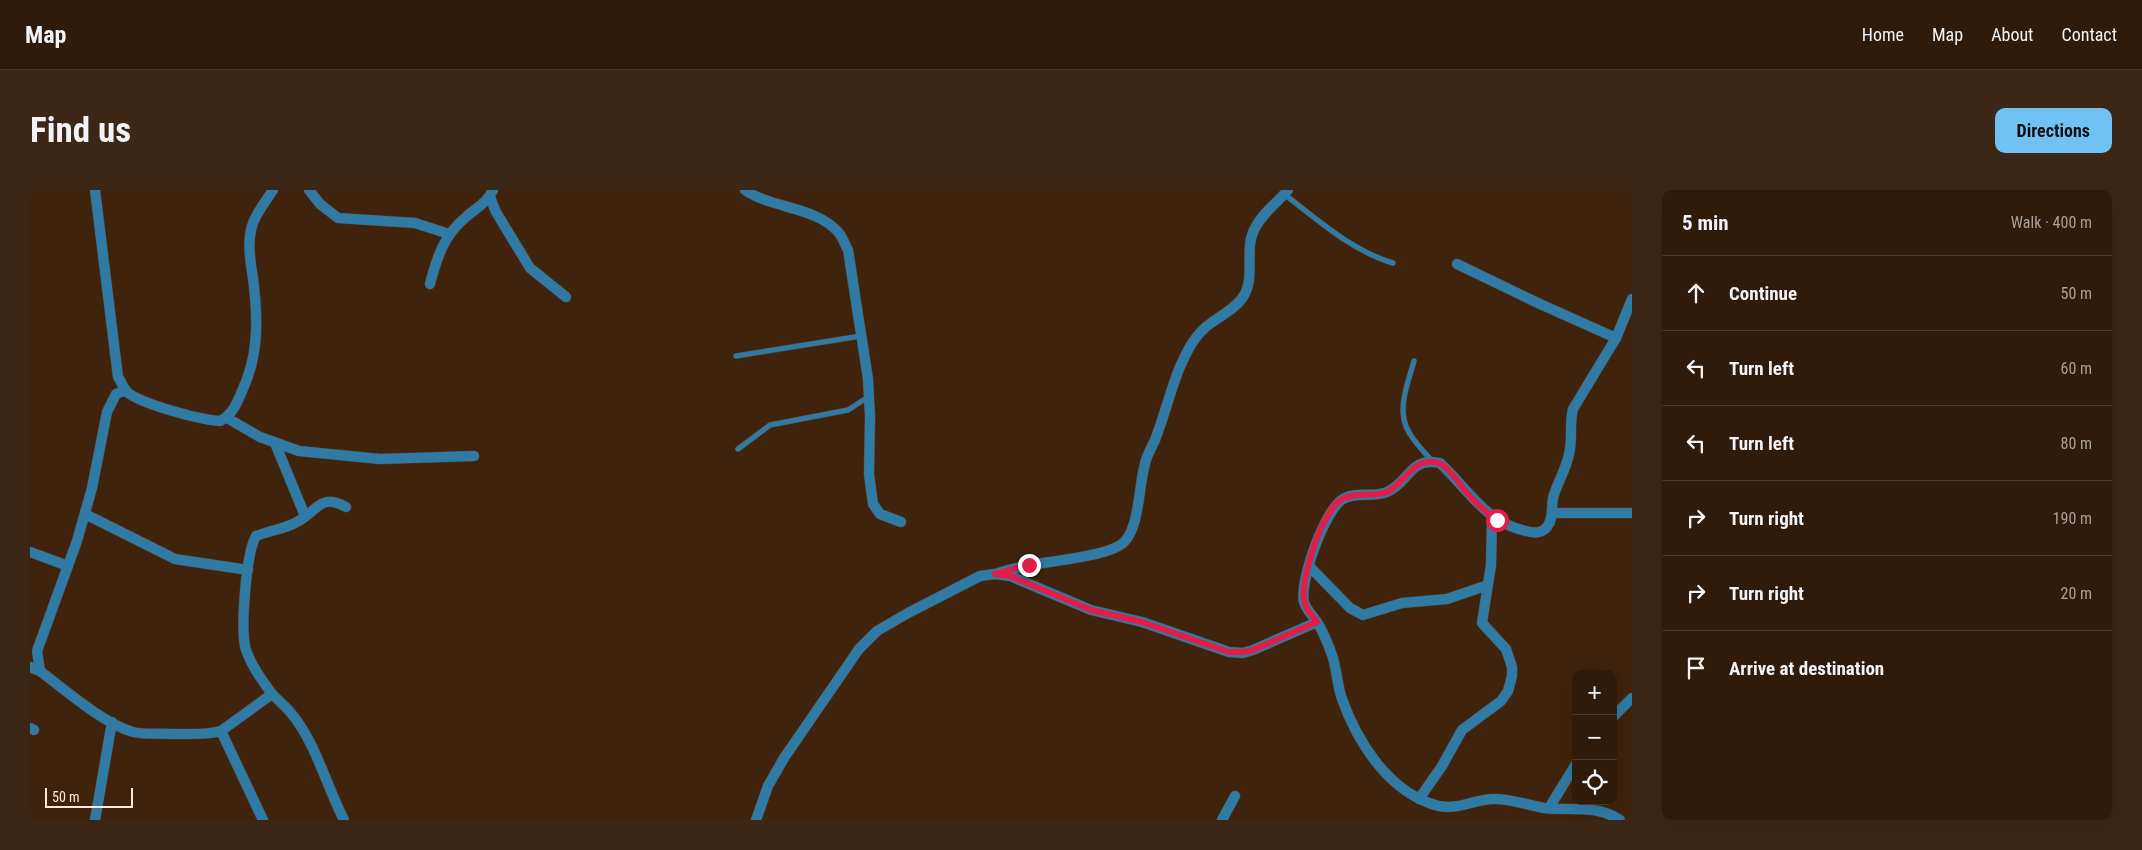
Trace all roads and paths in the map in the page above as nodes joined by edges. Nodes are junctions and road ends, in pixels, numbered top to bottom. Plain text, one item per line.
1 (95, 190) edge
2 (273, 190) edge
3 (309, 190) edge
4 (745, 190) edge
5 (1286, 192) edge
6 (491, 193) edge
7 (449, 234) junction
8 (1393, 263) dead end
9 (1457, 264) dead end
10 (430, 284) dead end
11 (566, 297) dead end
12 (1632, 299) edge
13 (860, 336) junction
14 (1616, 338) junction
15 (736, 356) dead end
16 (1414, 361) dead end
17 (126, 390) junction
18 (868, 397) junction
19 (227, 418) junction
20 (275, 444) junction
21 (738, 448) dead end
22 (474, 456) dead end
23 (1433, 462) junction
24 (346, 507) dead end
25 (1632, 512) edge
26 (1552, 513) junction
27 (84, 514) junction
28 (306, 516) junction
29 (1492, 517) junction
30 (901, 522) dead end
31 (30, 552) edge
32 (68, 566) junction
33 (1309, 566) junction
34 (248, 570) junction
35 (995, 574) junction
36 (1488, 585) junction
37 (1317, 622) junction
38 (35, 669) edge
39 (272, 694) junction
40 (1632, 698) edge
41 (1615, 715) edge
42 (112, 722) junction
43 (222, 730) junction
44 (1572, 771) edge
45 (1235, 796) dead end
46 (1419, 799) junction
47 (1549, 808) junction
48 (95, 820) edge
49 (263, 820) edge
50 (344, 820) edge
51 (756, 820) edge
52 (1222, 820) edge
53 (1620, 820) edge

1 - 17 street
2 - 19 street
3 - 7 street
4 - 13 street
5 - 8 lane
5 - 35 street
6 - 7 street
6 - 11 street
7 - 10 street
9 - 14 street
12 - 14 street
13 - 15 lane
13 - 18 street
14 - 26 street
16 - 23 lane
17 - 19 street
17 - 27 street
18 - 21 lane
18 - 30 street
19 - 20 street
20 - 22 street
20 - 28 street
23 - 29 street
23 - 33 street
24 - 28 street
25 - 26 street
26 - 29 street
27 - 32 street
27 - 34 street
28 - 34 street
29 - 36 street
31 - 32 street
32 - 38 street
33 - 36 street
33 - 37 street
34 - 39 street
35 - 37 street
35 - 51 street
36 - 46 street
37 - 46 street
38 - 42 street
39 - 43 street
39 - 50 street
40 - 41 street
42 - 43 street
42 - 48 street
43 - 49 street
44 - 47 street
45 - 52 street
46 - 47 street
47 - 53 street

